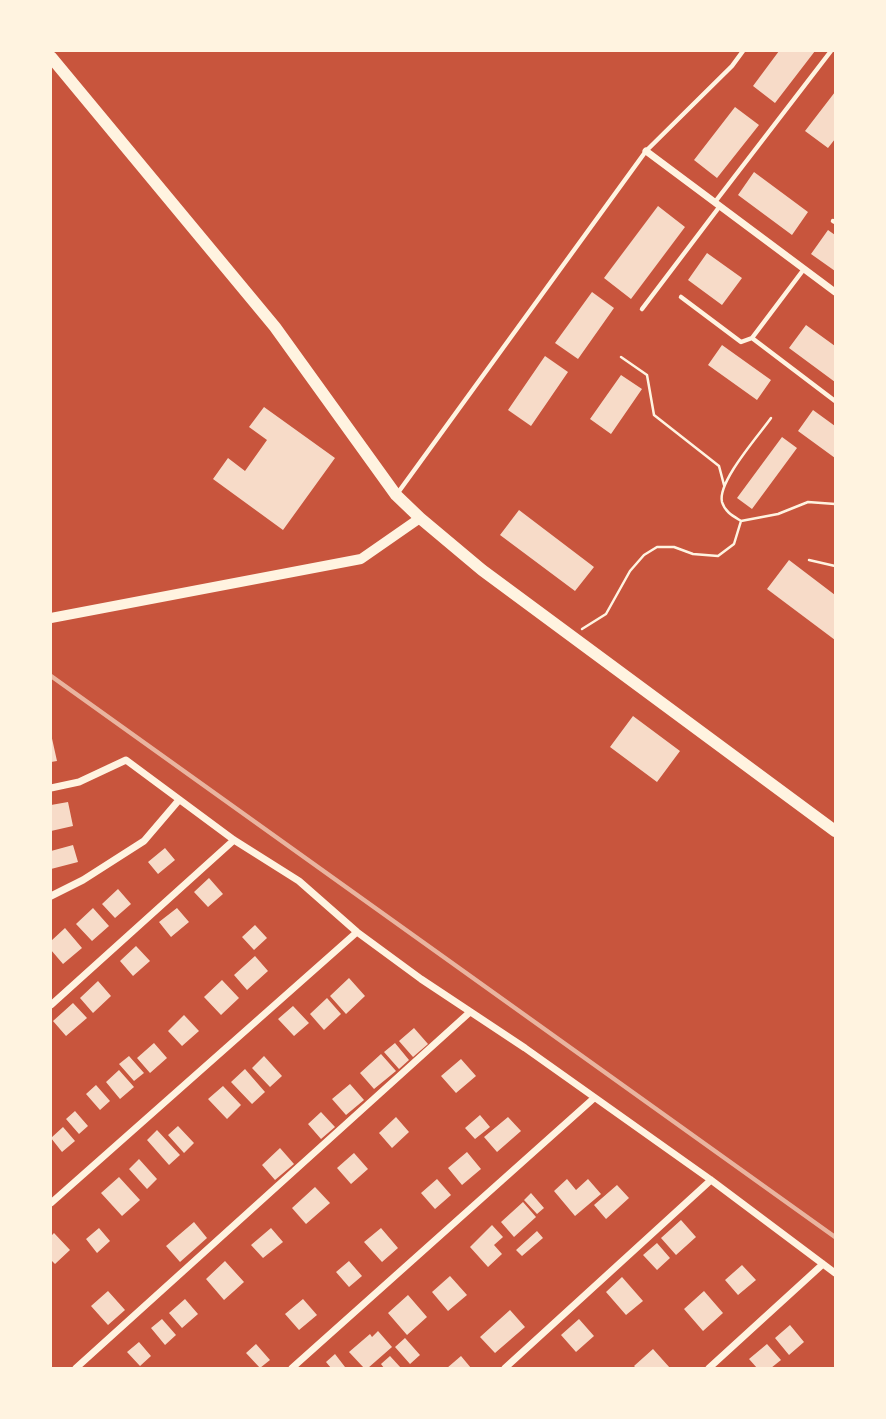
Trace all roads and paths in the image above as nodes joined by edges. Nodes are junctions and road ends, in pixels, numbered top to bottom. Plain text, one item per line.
1 (743, 51) edge
2 (831, 51) edge
3 (51, 57) edge
4 (646, 151) junction
5 (717, 205) junction
6 (804, 269) junction
7 (835, 292) edge
8 (681, 297) dead end
9 (642, 309) dead end
10 (752, 338) junction
11 (621, 357) dead end
12 (835, 401) edge
13 (771, 418) dead end
14 (724, 485) junction
15 (396, 495) junction
16 (835, 504) edge
17 (420, 518) junction
18 (741, 521) junction
19 (809, 560) dead end
20 (835, 566) edge
21 (51, 618) edge
22 (572, 636) junction
23 (51, 789) edge
24 (179, 800) junction
25 (834, 828) edge
26 (234, 840) junction
27 (51, 896) edge
28 (357, 932) junction
29 (51, 1004) edge
30 (470, 1012) junction
31 (593, 1099) junction
32 (711, 1180) junction
33 (51, 1203) edge
34 (823, 1264) junction
35 (835, 1273) edge
36 (76, 1368) edge
37 (292, 1368) edge
38 (505, 1368) edge
39 (709, 1368) edge

1 - 4 lane
2 - 5 lane
3 - 15 main road
4 - 5 street
4 - 15 lane
5 - 6 street
5 - 9 lane
6 - 7 street
6 - 10 lane
8 - 10 lane
10 - 12 lane
11 - 14 path
13 - 14 path
14 - 18 path
15 - 17 main road
16 - 18 path
17 - 21 street
17 - 22 main road
18 - 22 path
19 - 20 path
22 - 25 main road
23 - 24 street
24 - 26 street
24 - 27 street
26 - 28 street
26 - 29 street
28 - 30 street
28 - 33 street
30 - 31 street
30 - 36 street
31 - 32 street
31 - 37 street
32 - 34 street
32 - 38 street
34 - 35 street
34 - 39 street

